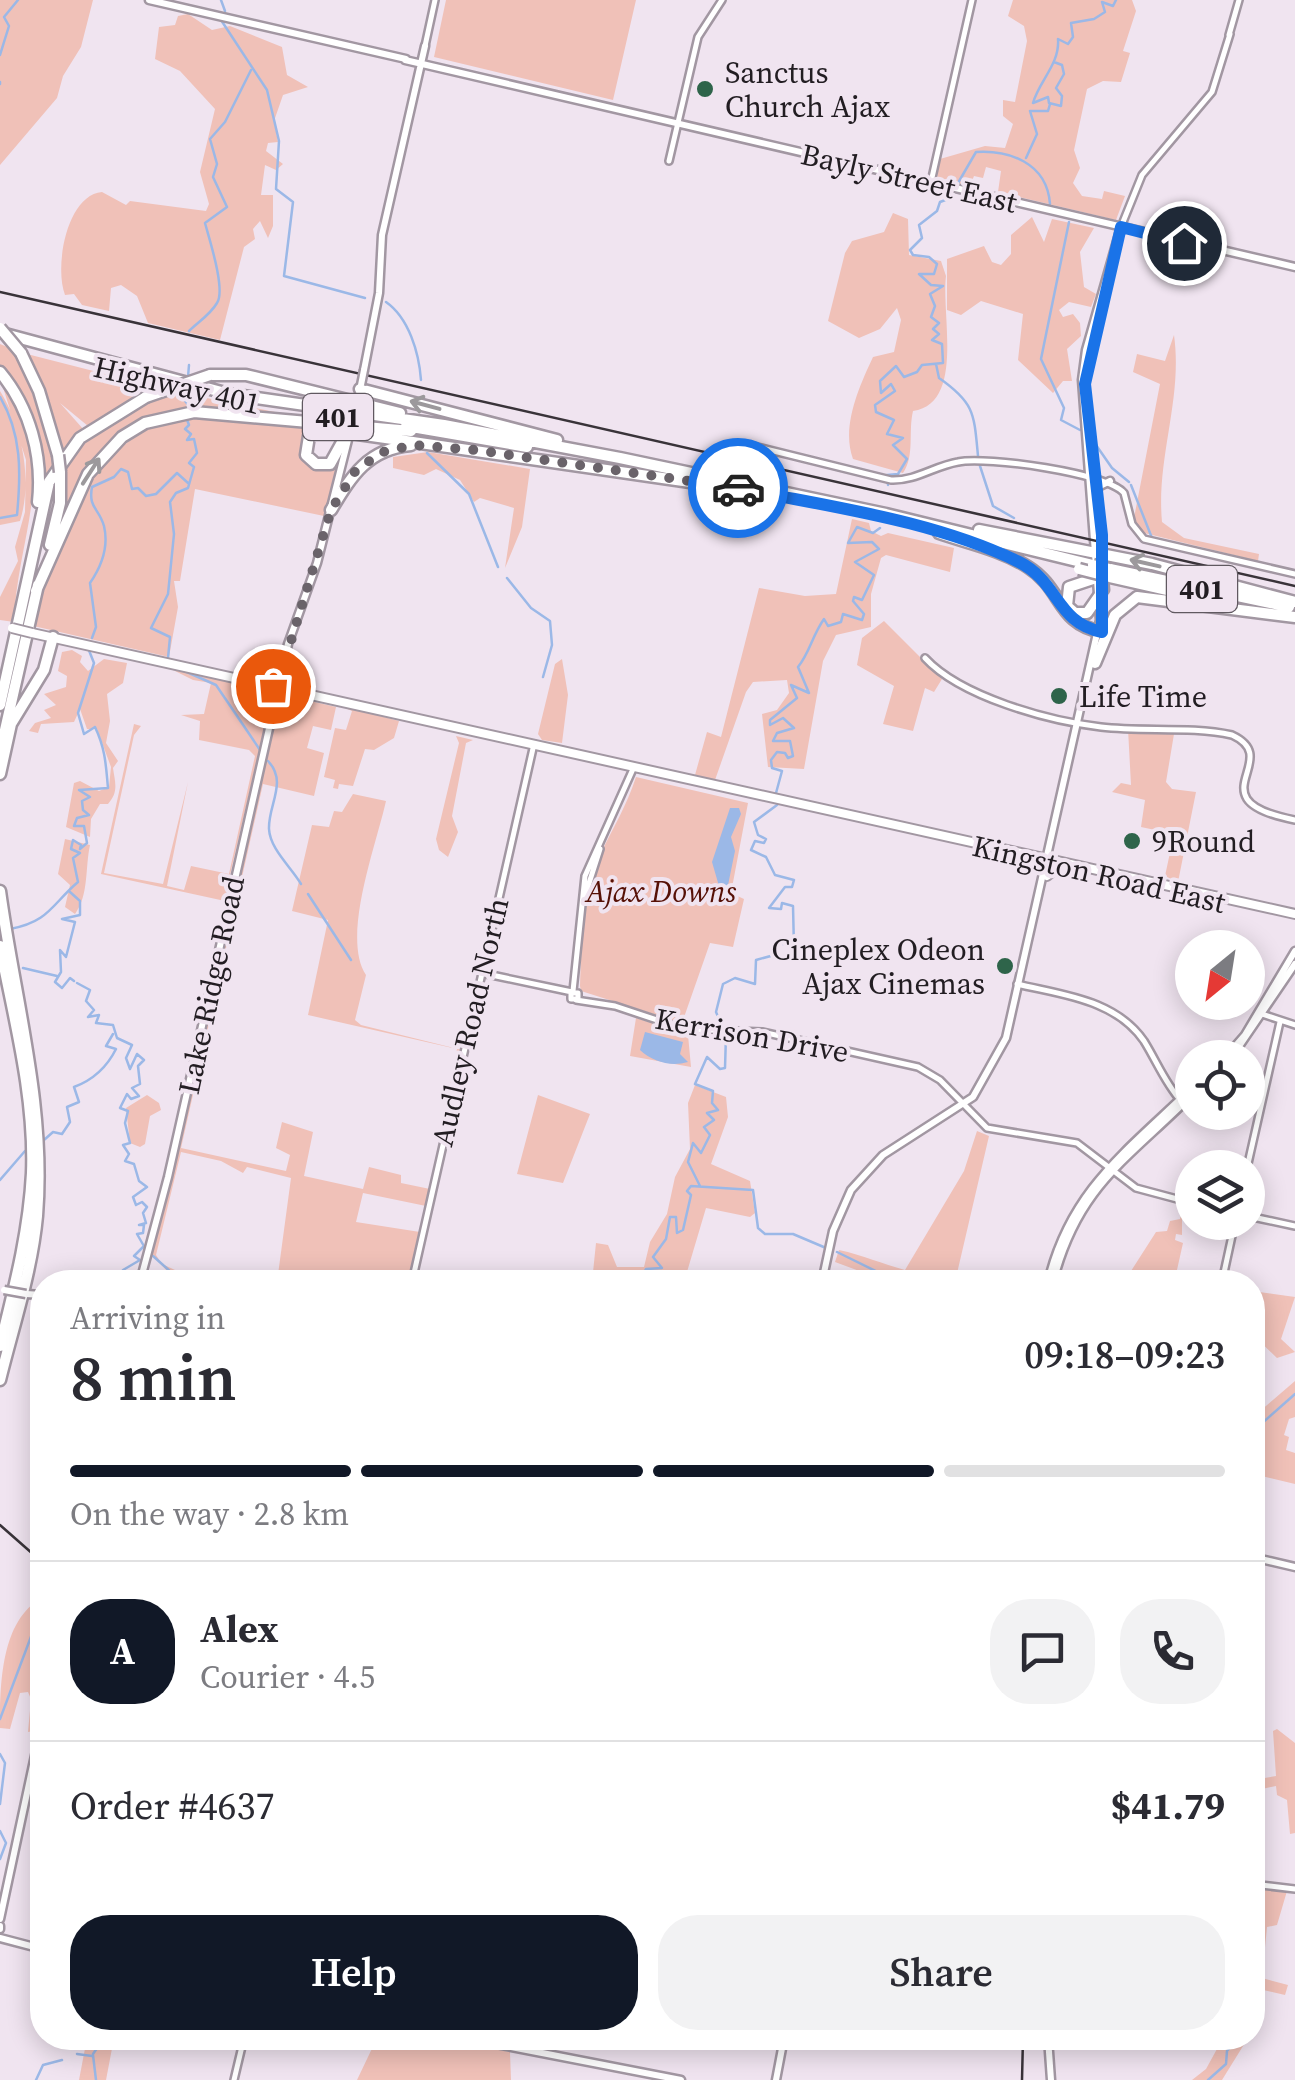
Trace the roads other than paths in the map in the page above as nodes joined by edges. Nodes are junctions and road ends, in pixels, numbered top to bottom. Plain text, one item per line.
1 (149, 0) edge
2 (436, 0) edge
3 (722, 0) edge
4 (972, 0) edge
5 (1239, 0) edge
6 (425, 46) joint
7 (421, 63) junction
8 (678, 124) junction
9 (668, 160) dead end
10 (931, 182) junction
11 (1121, 227) junction
12 (1295, 267) edge
13 (0, 333) edge
14 (0, 372) edge
15 (200, 390) junction
16 (360, 390) junction
17 (352, 423) joint
18 (444, 424) junction
19 (347, 437) junction
20 (476, 444) junction
21 (745, 444) dead end
22 (620, 458) junction
23 (1090, 467) junction
24 (1079, 476) junction
25 (1093, 478) junction
26 (1110, 481) junction
27 (1097, 488) junction
28 (331, 510) junction
29 (886, 514) junction
30 (939, 533) junction
31 (1100, 553) junction
32 (27, 574) junction
33 (1295, 574) edge
34 (1110, 576) junction
35 (36, 591) junction
36 (1101, 593) junction
37 (1295, 605) edge
38 (1295, 617) edge
39 (0, 624) edge
40 (1100, 632) junction
41 (53, 637) junction
42 (925, 658) dead end
43 (1096, 663) junction
44 (278, 685) junction
45 (0, 705) edge
46 (1079, 722) junction
47 (532, 745) junction
48 (0, 752) edge
49 (633, 768) junction
50 (0, 774) edge
51 (1295, 820) edge
52 (1048, 862) junction
53 (0, 892) edge
54 (1294, 918) edge
55 (0, 946) edge
56 (1295, 951) edge
57 (1295, 964) edge
58 (481, 973) junction
59 (1019, 984) junction
60 (575, 995) junction
61 (1265, 1008) edge
62 (1265, 1009) edge
63 (1265, 1015) edge
64 (1257, 1020) edge
65 (1280, 1022) junction
66 (1295, 1026) edge
67 (1242, 1040) edge
68 (1175, 1091) edge
69 (962, 1104) junction
70 (1175, 1109) edge
71 (1251, 1150) edge
72 (1113, 1168) junction
73 (1175, 1199) edge
74 (1265, 1220) edge
75 (1295, 1226) edge
76 (1231, 1240) edge
77 (143, 1270) edge
78 (415, 1270) edge
79 (827, 1270) edge
80 (1056, 1270) edge
81 (1225, 1270) edge
82 (2, 1290) edge
83 (30, 1294) edge
84 (0, 1346) edge
85 (0, 1380) edge
86 (1265, 1560) edge
87 (1295, 1566) edge
88 (30, 1781) edge
89 (1265, 1884) edge
90 (1295, 1888) edge
91 (0, 1925) edge
92 (0, 1940) edge
93 (30, 1946) edge
94 (241, 2050) edge
95 (526, 2050) edge
96 (781, 2050) edge
97 (1049, 2050) edge
98 (234, 2080) edge
99 (671, 2080) edge
100 (681, 2080) edge
101 (774, 2080) edge
102 (1051, 2080) edge

1 - 7 main road, Bayly Street East
2 - 6 street
3 - 8 street
4 - 10 street
5 - 11 street
6 - 7 main road
7 - 8 main road, Bayly Street East
7 - 16 main road, bridge
8 - 9 street
8 - 10 main road, Bayly Street East
10 - 11 main road, Bayly Street East
11 - 12 main road, Bayly Street East
11 - 23 main road
11 - 25 main road
13 - 15 highway, Highway 401 / 401
13 - 35 highway, bridge
14 - 32 highway
15 - 18 highway, Highway 401 / 401
15 - 20 highway, Highway 401 / 401
16 - 17 main road, bridge
22 -> 16 highway
17 - 19 highway, bridge
18 - 22 highway, Highway 401 / 401
18 - 32 highway, bridge
19 - 20 highway
19 - 28 main road
20 - 28 highway
20 - 30 highway, Highway 401 / 401
35 -> 20 highway
21 - 24 street
22 - 29 highway, Highway 401 / 401
23 - 24 main road
23 - 25 main road
24 - 25 street
25 - 26 street
25 - 27 main road
25 - 31 main road
26 - 27 main road
26 - 33 street
27 - 31 main road
28 - 44 main road, Lake Ridge Road
29 - 31 highway
29 - 34 highway, Highway 401 / 401, bridge
30 - 34 highway, Highway 401 / 401, bridge
30 - 40 highway
31 - 36 main road
37 -> 31 highway
31 - 40 main road
32 - 45 highway
34 - 36 highway, bridge
34 - 37 highway, Highway 401 / 401
34 - 38 highway, 401
35 - 48 highway
36 - 40 main road
38 - 43 highway
39 - 41 main road, Kingston Road East, bridge
40 - 43 main road
40 - 46 main road
41 - 44 main road, Kingston Road East
41 - 50 highway
42 - 46 street
43 - 46 main road
44 - 47 main road, Kingston Road East
44 - 77 main road, Lake Ridge Road
46 - 51 street
46 - 52 main road
47 - 49 main road, Kingston Road East
47 - 58 street, Audley Road North
49 - 52 main road, Kingston Road East
49 - 60 street
52 - 54 main road, Kingston Road East
52 - 59 main road
53 - 85 highway
55 - 84 highway
56 - 61 main road
57 - 62 main road
58 - 60 street, Kerrison Drive
58 - 78 street, Audley Road North
59 - 68 street
59 - 69 main road
60 - 69 street, Kerrison Drive
63 - 65 street
64 - 67 main road
65 - 66 street
65 - 71 street
69 - 72 street, Kerrison Drive
69 - 79 main road
70 - 72 main road
72 - 73 street, Kerrison Drive
72 - 80 main road
74 - 75 street
76 - 81 street
82 - 83 main road, bridge
86 - 87 main road
88 - 91 main road
89 - 90 street
92 - 93 main road
94 - 98 street
95 - 99 main road
96 - 101 main road
97 - 102 main road
99 - 100 main road

